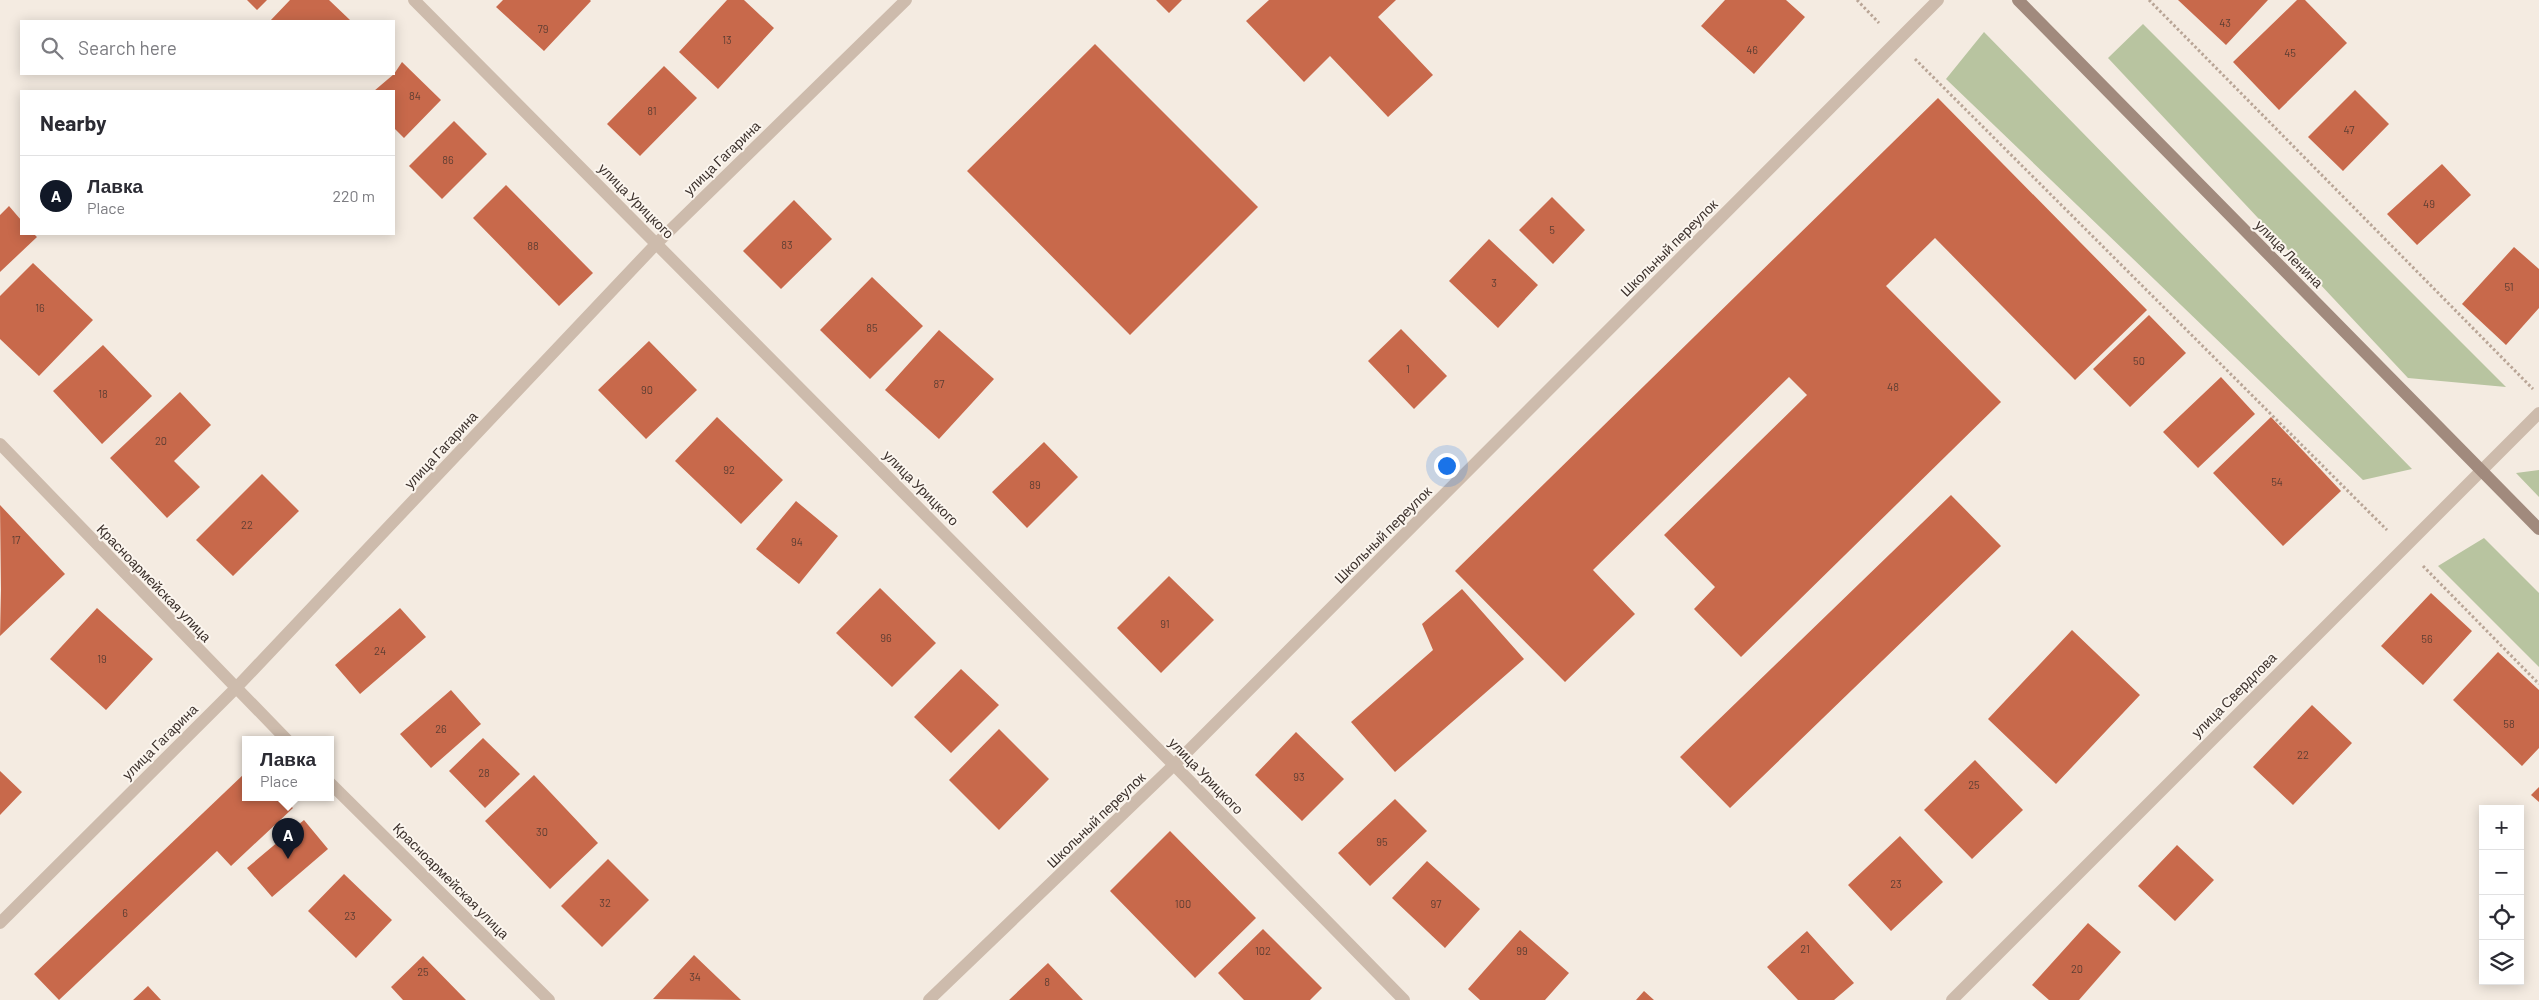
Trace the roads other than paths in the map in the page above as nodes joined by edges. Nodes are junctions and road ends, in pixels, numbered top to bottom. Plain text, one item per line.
1 (414, 0) edge
2 (906, 0) edge
3 (1938, 0) edge
4 (2018, 0) edge
5 (657, 244) junction
6 (2539, 413) edge
7 (0, 444) edge
8 (2480, 470) junction
9 (2539, 529) edge
10 (235, 689) junction
11 (283, 736) edge
12 (1174, 765) junction
13 (334, 787) edge
14 (0, 923) edge
15 (549, 1000) edge
16 (929, 1000) edge
17 (1404, 1000) edge
18 (1952, 1000) edge

1 - 5 street, улица Урицкого
2 - 5 street, улица Гагарина
3 - 12 street, Школьный переулок
4 - 8 main road, улица Ленина
5 - 10 street, улица Гагарина
5 - 12 street, улица Урицкого
6 - 8 street, улица Свердлова
7 - 10 street, Красноармейская улица
8 - 9 main road, улица Ленина
8 - 18 street, улица Свердлова
10 - 11 street, Красноармейская улица
10 - 14 street, улица Гагарина
12 - 16 street, Школьный переулок
12 - 17 street, улица Урицкого
13 - 15 street, Красноармейская улица

